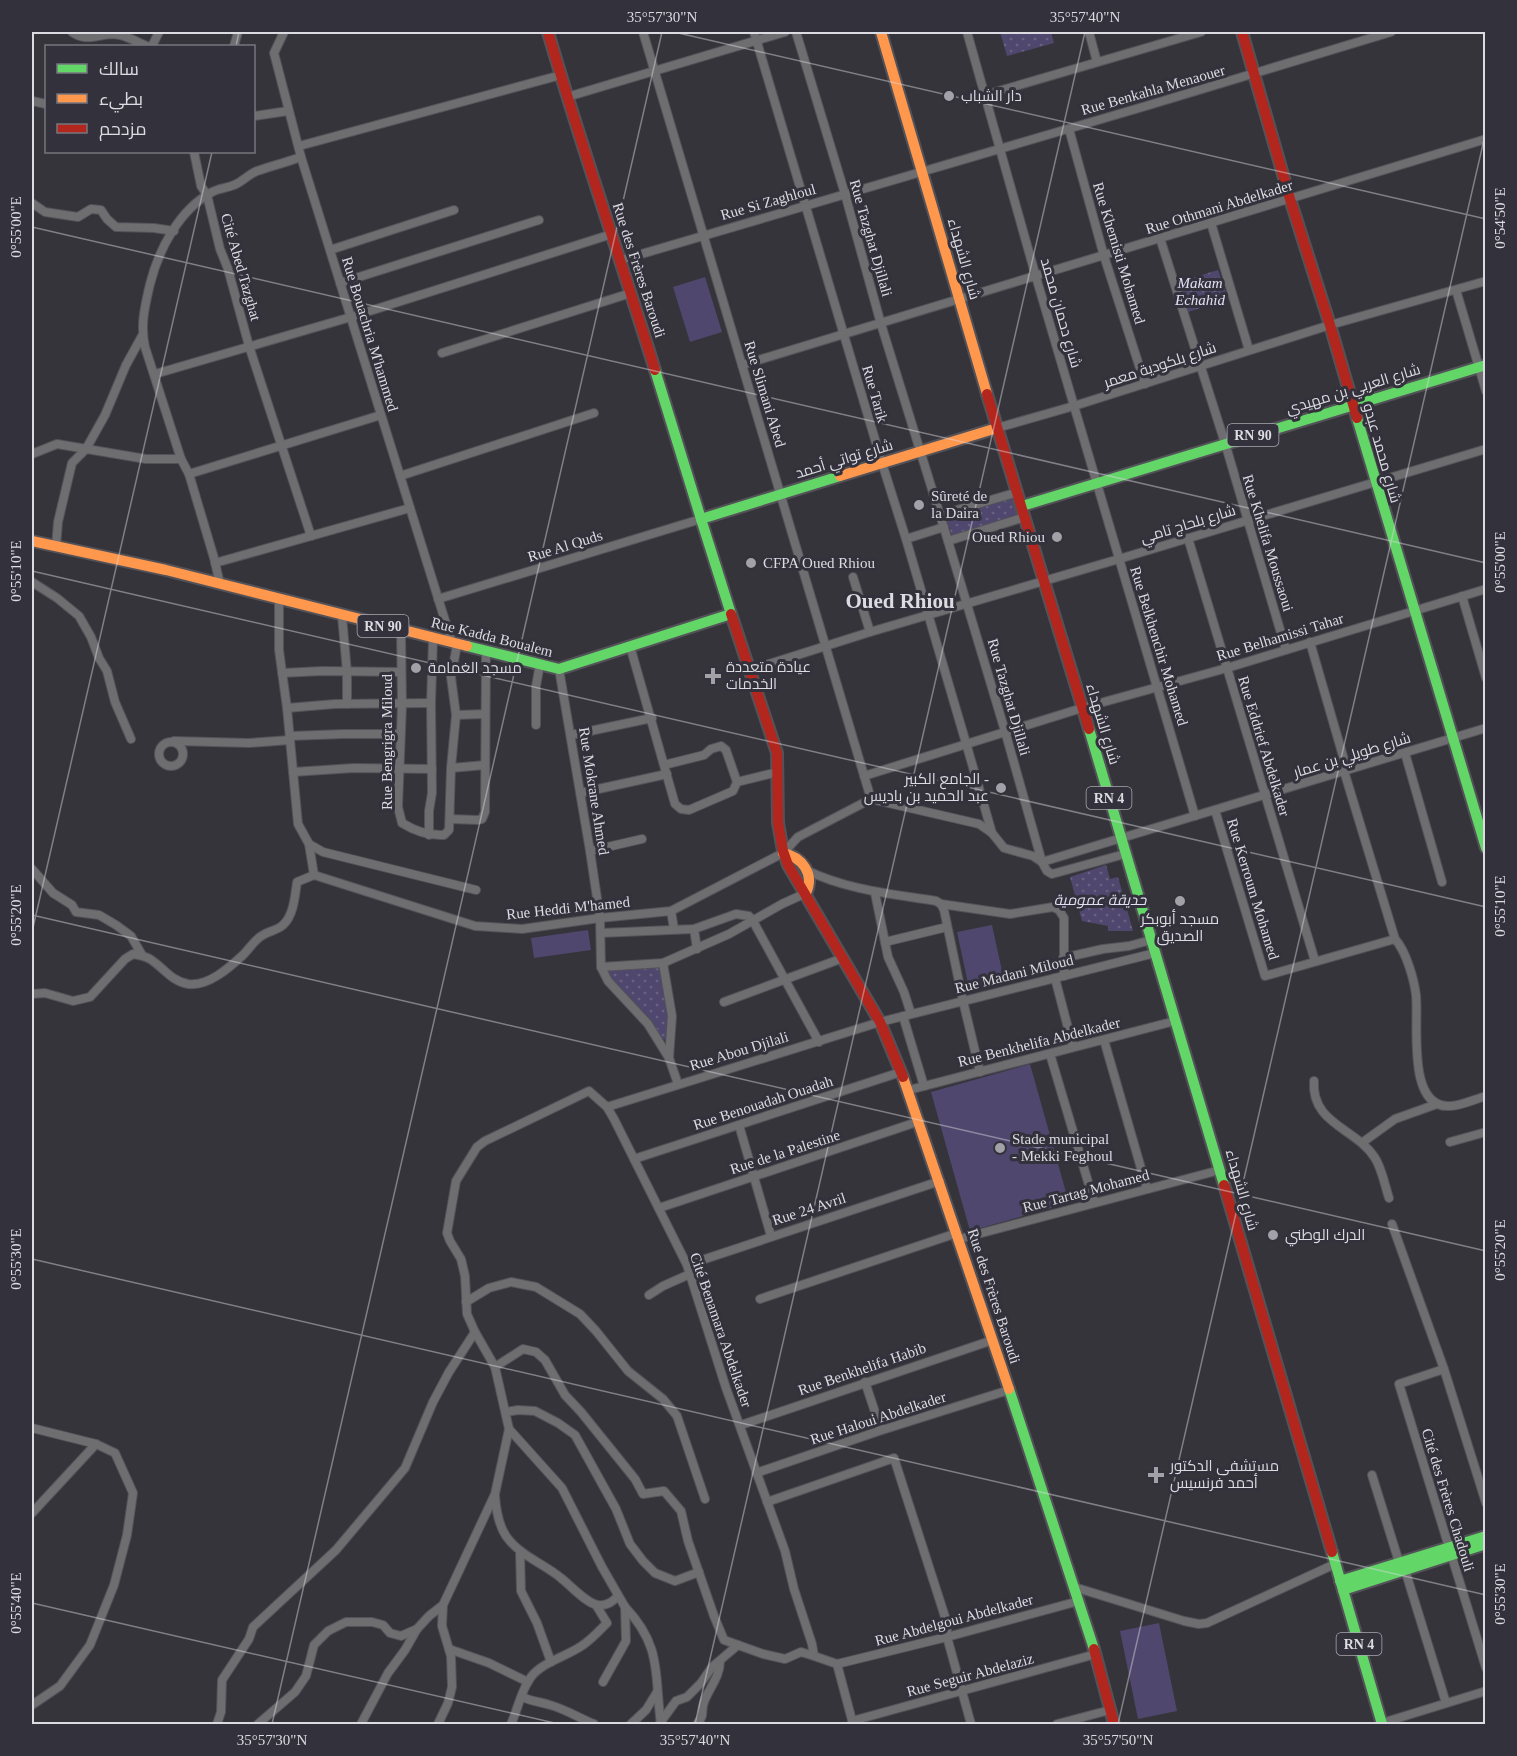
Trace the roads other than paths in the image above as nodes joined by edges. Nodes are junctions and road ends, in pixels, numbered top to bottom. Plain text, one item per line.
1 (72, 32) edge
2 (159, 32) edge
3 (284, 32) edge
4 (548, 32) edge
5 (643, 32) edge
6 (785, 32) edge
7 (796, 32) edge
8 (881, 32) edge
9 (967, 32) edge
10 (1089, 32) edge
11 (1201, 32) edge
12 (1242, 32) edge
13 (1391, 32) edge
14 (1179, 35) edge
15 (755, 36) edge
16 (147, 45) edge
17 (151, 45) edge
18 (1097, 62) junction
19 (655, 71) junction
20 (1254, 74) junction
21 (561, 75) junction
22 (985, 95) junction
23 (567, 97) junction
24 (288, 111) junction
25 (255, 116) edge
26 (1069, 129) junction
27 (1485, 140) edge
28 (299, 146) junction
29 (999, 150) junction
30 (194, 153) edge
31 (301, 157) junction
32 (922, 170) junction
33 (844, 194) junction
34 (207, 195) junction
35 (1290, 199) junction
36 (32, 203) edge
37 (806, 206) junction
38 (454, 210) dead end
39 (539, 220) dead end
40 (1211, 223) junction
41 (174, 231) junction
42 (612, 234) junction
43 (704, 235) junction
44 (1160, 238) junction
45 (330, 250) junction
46 (1104, 256) junction
47 (621, 260) junction
48 (1036, 277) junction
49 (1485, 281) edge
50 (340, 283) junction
51 (1455, 290) junction
52 (631, 293) junction
53 (961, 299) junction
54 (351, 317) junction
55 (881, 324) junction
56 (1330, 325) junction
57 (844, 335) junction
58 (142, 336) junction
59 (249, 346) junction
60 (1249, 350) junction
61 (442, 352) dead end
62 (742, 365) junction
63 (1200, 366) junction
64 (1482, 366) edge
65 (155, 374) junction
66 (1144, 384) junction
67 (1485, 391) edge
68 (1353, 404) junction
69 (1074, 406) junction
70 (594, 413) dead end
71 (381, 415) junction
72 (997, 428) junction
73 (1225, 443) junction
74 (283, 446) junction
75 (86, 449) junction
76 (1485, 449) edge
77 (920, 451) junction
78 (32, 454) edge
79 (181, 459) junction
80 (882, 463) junction
81 (189, 474) junction
82 (400, 476) junction
83 (1375, 482) junction
84 (1097, 483) junction
85 (1017, 492) junction
86 (780, 494) junction
87 (410, 508) junction
88 (1024, 512) junction
89 (940, 515) junction
90 (701, 519) junction
91 (1247, 520) junction
92 (944, 527) junction
93 (311, 536) junction
94 (1188, 538) junction
95 (906, 539) junction
96 (32, 541) edge
97 (948, 541) junction
98 (56, 547) junction
99 (1119, 559) junction
100 (215, 562) junction
101 (853, 577) dead end
102 (1044, 581) junction
103 (32, 582) edge
104 (220, 584) junction
105 (1485, 589) edge
106 (1462, 596) junction
107 (438, 599) junction
108 (279, 600) junction
109 (967, 604) junction
110 (1414, 610) junction
111 (731, 614) junction
112 (928, 615) junction
113 (342, 616) junction
114 (401, 631) junction
115 (870, 632) junction
116 (433, 639) junction
117 (1310, 642) junction
118 (454, 644) junction
119 (630, 646) junction
120 (824, 646) junction
121 (1286, 650) junction
122 (486, 651) junction
123 (540, 664) junction
124 (1227, 668) junction
125 (559, 669) junction
126 (750, 670) junction
127 (347, 672) junction
128 (400, 672) junction
129 (282, 674) junction
130 (1485, 678) edge
131 (1158, 686) junction
132 (347, 704) junction
133 (431, 704) junction
134 (402, 705) junction
135 (286, 708) junction
136 (1082, 708) junction
137 (485, 714) junction
138 (456, 715) junction
139 (652, 718) junction
140 (536, 725) dead end
141 (1485, 728) edge
142 (1005, 731) junction
143 (400, 734) junction
144 (571, 735) junction
145 (290, 738) junction
146 (131, 739) dead end
147 (1453, 739) junction
148 (174, 741) dead end
149 (966, 743) junction
150 (1405, 753) junction
151 (484, 765) junction
152 (664, 765) junction
153 (451, 768) junction
154 (399, 769) junction
155 (432, 769) junction
156 (1346, 771) junction
157 (293, 772) junction
158 (778, 772) junction
159 (666, 774) junction
160 (864, 776) junction
161 (737, 782) junction
162 (580, 793) junction
163 (1265, 795) junction
164 (871, 799) junction
165 (1215, 810) junction
166 (1195, 816) junction
167 (450, 819) junction
168 (992, 833) junction
169 (429, 835) junction
170 (642, 839) dead end
171 (1121, 839) junction
172 (309, 844) junction
173 (1485, 848) edge
174 (590, 851) junction
175 (783, 853) junction
176 (1125, 854) junction
177 (1042, 862) junction
178 (32, 869) edge
179 (806, 870) junction
180 (314, 875) junction
181 (1442, 882) dead end
182 (476, 890) dead end
183 (806, 893) junction
184 (875, 893) junction
185 (941, 904) junction
186 (671, 911) junction
187 (600, 918) junction
188 (753, 921) junction
189 (947, 927) junction
190 (674, 929) junction
191 (694, 929) junction
192 (601, 933) junction
193 (1395, 939) junction
194 (1151, 940) junction
195 (885, 942) junction
196 (697, 949) junction
197 (1155, 953) junction
198 (142, 955) junction
199 (843, 958) junction
200 (1063, 958) junction
201 (1315, 961) junction
202 (663, 963) junction
203 (601, 967) junction
204 (1059, 977) junction
205 (784, 979) junction
206 (32, 994) edge
207 (963, 1001) junction
208 (724, 1002) dead end
209 (907, 1015) junction
210 (1175, 1021) junction
211 (880, 1022) junction
212 (1104, 1040) junction
213 (819, 1042) junction
214 (1073, 1047) junction
215 (1050, 1054) junction
216 (669, 1058) junction
217 (980, 1071) junction
218 (901, 1072) junction
219 (1314, 1081) dead end
220 (678, 1084) junction
221 (924, 1086) junction
222 (909, 1090) junction
223 (1485, 1096) edge
224 (1437, 1104) junction
225 (607, 1107) junction
226 (920, 1121) junction
227 (738, 1125) junction
228 (1485, 1132) edge
229 (1362, 1142) junction
230 (1450, 1142) dead end
231 (634, 1160) junction
232 (1220, 1170) junction
233 (753, 1176) junction
234 (940, 1180) junction
235 (1147, 1189) junction
236 (1389, 1198) dead end
237 (1094, 1202) junction
238 (659, 1208) junction
239 (1392, 1224) dead end
240 (771, 1236) junction
241 (958, 1236) junction
242 (687, 1264) junction
243 (690, 1274) junction
244 (650, 1294) dead end
245 (760, 1299) dead end
246 (466, 1302) junction
247 (475, 1332) junction
248 (993, 1340) junction
249 (495, 1367) junction
250 (1444, 1369) junction
251 (865, 1382) junction
252 (1009, 1389) junction
253 (506, 1412) junction
254 (741, 1425) junction
255 (32, 1428) edge
256 (509, 1429) junction
257 (881, 1430) junction
258 (96, 1444) junction
259 (756, 1473) junction
260 (1372, 1475) dead end
261 (495, 1494) junction
262 (705, 1499) dead end
263 (767, 1502) junction
264 (1485, 1503) edge
265 (32, 1513) edge
266 (1485, 1536) edge
267 (1485, 1544) edge
268 (520, 1551) junction
269 (1450, 1552) junction
270 (1335, 1564) junction
271 (1402, 1566) junction
272 (699, 1572) junction
273 (1341, 1585) junction
274 (1074, 1587) junction
275 (618, 1596) junction
276 (1079, 1601) junction
277 (443, 1605) junction
278 (596, 1605) junction
279 (625, 1607) junction
280 (417, 1629) junction
281 (947, 1637) junction
282 (738, 1645) junction
283 (449, 1649) junction
284 (1096, 1654) junction
285 (814, 1656) junction
286 (720, 1661) junction
287 (551, 1662) junction
288 (837, 1664) junction
289 (1485, 1668) edge
290 (528, 1682) junction
291 (603, 1682) dead end
292 (658, 1691) junction
293 (1485, 1691) edge
294 (961, 1692) junction
295 (522, 1697) junction
296 (1446, 1703) junction
297 (32, 1705) edge
298 (1110, 1710) junction
299 (852, 1723) edge
300 (660, 1724) edge
301 (1382, 1724) edge
302 (217, 1725) edge
303 (258, 1725) edge
304 (361, 1725) edge
305 (438, 1725) edge
306 (511, 1725) edge
307 (594, 1725) edge
308 (631, 1725) edge
309 (696, 1725) edge
310 (971, 1725) edge
311 (1057, 1725) edge
312 (1114, 1725) edge

1 - 16 street
2 - 17 street
3 - 24 street, Rue Bouachria M'hammed
4 - 21 main road, Rue des Frères Baroudi
5 - 19 street, Rue Slimani Abed
6 - 15 street
7 - 33 street, Rue Tazghat Djillali
8 - 32 main road, شارع الشهداء / RN 4
9 - 22 street, شارع دحمان محمد
10 - 18 street
11 - 14 street
12 - 20 main road, شارع محمد عبدو
13 - 20 street, Rue Benkahla Menaouer
14 - 18 street
15 - 19 street
15 - 37 street, Rue Tarik
18 - 22 street
19 - 23 street
19 - 43 street, Rue Slimani Abed
20 - 26 street, Rue Benkahla Menaouer
20 - 35 main road, شارع محمد عبدو
21 - 23 main road, Rue des Frères Baroudi
21 - 28 street
22 - 29 street, شارع دحمان محمد
23 - 42 main road, Rue des Frères Baroudi
24 - 25 street
24 - 28 street, Rue Bouachria M'hammed
26 - 29 street, Rue Benkahla Menaouer
26 - 46 street, Rue Khemisti Mohamed
27 - 35 street, Rue Othmani Abdelkader
28 - 31 street, Rue Bouachria M'hammed
29 - 32 street, Rue Benkahla Menaouer
29 - 48 street, شارع دحمان محمد
30 - 34 street
31 - 34 street, Cité Abed Tazghat
31 - 45 street, Rue Bouachria M'hammed
32 - 33 street, Rue Si Zaghloul
32 - 53 main road, شارع الشهداء / RN 4
33 - 37 street, Rue Si Zaghloul
33 - 55 street, Rue Tazghat Djillali
34 - 41 street, Cité Abed Tazghat
34 - 59 street, Cité Abed Tazghat
35 - 40 street, Rue Othmani Abdelkader
35 - 56 main road, شارع محمد عبدو
36 - 41 street
37 - 43 street, Rue Si Zaghloul
37 - 57 street, Rue Tarik
38 - 45 street
39 - 50 street
40 - 44 street, Rue Othmani Abdelkader
40 - 60 street
41 - 58 street, Cité Abed Tazghat
42 - 47 main road, Rue des Frères Baroudi
42 - 54 street, Cité Abed Tazghat
43 - 47 street, Rue Si Zaghloul
43 - 62 street, Rue Slimani Abed
44 - 46 street, Rue Othmani Abdelkader
44 - 63 street, Rue Khelifa Moussaoui
45 - 50 street, Rue Bouachria M'hammed
46 - 48 street, Rue Othmani Abdelkader
46 - 66 street, Rue Khemisti Mohamed
47 - 52 main road, Rue des Frères Baroudi
48 - 53 street, Rue Othmani Abdelkader
48 - 69 street, شارع دحمان محمد
49 - 51 street, شارع بلكودية معمر
50 - 54 street, Rue Bouachria M'hammed
51 - 56 street, شارع بلكودية معمر
51 - 64 street
52 - 61 street
52 - 90 main road, Rue des Frères Baroudi
53 - 55 street, Rue Othmani Abdelkader
53 - 72 main road, شارع الشهداء / RN 4
54 - 59 street, Cité Abed Tazghat
54 - 71 street, Rue Bouachria M'hammed
55 - 57 street, Rue Othmani Abdelkader
55 - 77 street, Rue Tazghat Djillali
56 - 60 street, شارع بلكودية معمر
56 - 68 main road, شارع محمد عبدو
57 - 62 street, Rue Othmani Abdelkader
57 - 80 street, Rue Tarik
58 - 65 street, Cité Abed Tazghat
58 - 75 street, Cité Abed Tazghat
59 - 65 street, Cité Abed Tazghat
59 - 74 street, Cité Abed Tazghat
60 - 63 street, شارع بلكودية معمر
62 - 86 street, Rue Slimani Abed
63 - 66 street, شارع بلكودية معمر
63 - 73 street, Rue Khelifa Moussaoui
64 - 67 street
64 - 68 main road, شارع العربي بن مهيدي / RN 90
65 - 79 street, Cité Abed Tazghat
66 - 69 street, شارع بلكودية معمر
68 - 73 main road, شارع العربي بن مهيدي / RN 90
68 - 83 main road, شارع محمد عبدو
69 - 72 street, شارع بلكودية معمر
69 - 84 street, شارع دحمان محمد
70 - 82 street
71 - 74 street
71 - 82 street, Rue Bouachria M'hammed
72 - 77 main road, شارع تواتي أحمد
72 - 85 main road, شارع الشهداء / RN 4
73 - 84 main road, شارع العربي بن مهيدي / RN 90
73 - 91 street, Rue Khelifa Moussaoui
74 - 81 street
74 - 93 street, Cité Abed Tazghat
75 - 78 street
75 - 79 street
75 - 98 street, Cité Abed Tazghat
76 - 83 street, شارع بلحاج تامي
77 - 80 main road, شارع تواتي أحمد
77 - 89 street, Rue Tazghat Djillali
79 - 81 street, Cité Abed Tazghat
80 - 86 main road, شارع تواتي أحمد
80 - 95 street, Rue Tarik
81 - 100 street, Cité Abed Tazghat
82 - 87 street, Rue Bouachria M'hammed
83 - 91 street, شارع بلحاج تامي
83 - 110 main road, شارع محمد عبدو
84 - 88 main road, شارع العربي بن مهيدي / RN 90
84 - 99 street, Rue Belkhenchir Mohamed
85 - 88 main road, شارع الشهداء / RN 4
85 - 89 street
86 - 90 main road, شارع تواتي أحمد
86 - 120 street, Rue Slimani Abed
87 - 93 street
87 - 107 street, Rue Bouachria M'hammed
88 - 97 street
88 - 102 main road, شارع الشهداء / RN 4
89 - 92 street, Rue Tazghat Djillali
90 - 107 street, Rue Al Quds
90 - 111 main road, Rue des Frères Baroudi
91 - 94 street, شارع بلحاج تامي
91 - 121 street, Rue Khelifa Moussaoui
92 - 95 street
92 - 97 street, Rue Tazghat Djillali
93 - 100 street
94 - 99 street, شارع بلحاج تامي
94 - 124 street, Rue Eddrief Abdelkader
95 - 112 street, Rue Tarik
96 - 98 main road, Rue Kadda Boualem / RN 90
97 - 109 street, Rue Tazghat Djillali
98 - 104 main road, Rue Kadda Boualem / RN 90
99 - 102 street, شارع بلحاج تامي
99 - 131 street, Rue Belkhenchir Mohamed
100 - 104 street, Cité Abed Tazghat
101 - 115 street
102 - 109 street, شارع بلحاج تامي
102 - 136 main road, شارع الشهداء / RN 4
103 - 146 street
104 - 108 main road, Rue Kadda Boualem / RN 90
105 - 106 street, Rue Belhamissi Tahar
106 - 110 street, Rue Belhamissi Tahar
106 - 130 street
107 - 118 street, Rue Bouachria M'hammed
108 - 113 main road, Rue Kadda Boualem / RN 90
108 - 129 street
109 - 112 street, شارع بلحاج تامي
109 - 142 street, Rue Tazghat Djillali
110 - 117 street, Rue Belhamissi Tahar
110 - 147 main road, شارع محمد عبدو
111 - 119 main road, Rue Kadda Boualem
111 - 126 main road
112 - 115 street, شارع بلحاج تامي
112 - 149 street, Rue Tarik
113 - 114 main road, Rue Kadda Boualem / RN 90
113 - 127 street
114 - 116 main road, Rue Kadda Boualem / RN 90
114 - 128 street, Rue Bengrigra Miloud
115 - 120 street, شارع بلحاج تامي
116 - 118 main road, Rue Kadda Boualem / RN 90
116 - 133 street
117 - 121 street, Rue Belhamissi Tahar
117 - 156 street
118 - 122 main road, Rue Kadda Boualem / RN 90
118 - 138 street
119 - 125 main road, Rue Kadda Boualem
119 - 139 street
120 - 126 street, شارع بلحاج تامي
120 - 160 street, Rue Slimani Abed
121 - 124 street, Rue Belhamissi Tahar
122 - 123 main road, Rue Kadda Boualem / RN 90
122 - 137 street
123 - 125 main road, Rue Kadda Boualem / RN 90
123 - 140 street
124 - 131 street, Rue Belhamissi Tahar
124 - 163 street, Rue Eddrief Abdelkader
125 - 144 street, Rue Mokrane Ahmed
126 - 158 main road
127 - 128 street
127 - 129 street
127 - 132 street
128 - 134 street, Rue Bengrigra Miloud
129 - 135 street
131 - 136 street, Rue Belhamissi Tahar
131 - 166 street, Rue Belkhenchir Mohamed
132 - 134 street
132 - 135 street
133 - 134 street
133 - 155 street
134 - 143 street, Rue Bengrigra Miloud
135 - 145 street
136 - 142 street, Rue Belhamissi Tahar
136 - 171 main road, شارع الشهداء / RN 4
137 - 138 street
137 - 151 street
138 - 153 street
139 - 144 street
139 - 152 street
141 - 147 street, شارع طويلي بن عمار
142 - 149 street, Rue Belhamissi Tahar
142 - 177 street, Rue Tazghat Djillali
143 - 145 street
143 - 154 street, Rue Bengrigra Miloud
144 - 162 street, Rue Mokrane Ahmed
145 - 148 street
145 - 157 street
147 - 150 street, شارع طويلي بن عمار
147 - 173 main road, شارع محمد عبدو
149 - 160 street, Rue Belhamissi Tahar
149 - 168 street, Rue Tarik
150 - 156 street, شارع طويلي بن عمار
150 - 181 street
151 - 153 street
151 - 167 street
152 - 159 street
152 - 161 street
153 - 167 street
154 - 155 street
154 - 157 street
154 - 169 street, Rue Bengrigra Miloud
155 - 169 street
156 - 163 street, شارع طويلي بن عمار
156 - 193 street
157 - 172 street
158 - 161 street
158 - 175 main road
159 - 161 street
159 - 162 street
160 - 164 street, Rue Slimani Abed
162 - 174 street, Rue Mokrane Ahmed
163 - 165 street, شارع طويلي بن عمار
163 - 201 street, Rue Eddrief Abdelkader
164 - 168 street
164 - 175 street, Rue Heddi M'hamed
165 - 166 street, شارع طويلي بن عمار
165 - 201 street, Rue Kerroum Mohamed
166 - 171 street, شارع طويلي بن عمار
167 - 169 street
168 - 177 street
170 - 174 street
171 - 176 main road, شارع الشهداء / RN 4
171 - 177 street, شارع طويلي بن عمار
172 - 180 street
172 - 182 street
174 - 187 street, Rue Mokrane Ahmed
175 - 179 main road
175 - 183 main road, Rue des Frères Baroudi
175 - 186 street, Rue Heddi M'hamed
176 - 177 street
176 - 194 main road, شارع الشهداء / RN 4
178 - 198 street
179 - 183 main road
179 - 184 street
180 - 187 street, Rue Heddi M'hamed
180 - 198 street
183 - 188 street
183 - 199 main road, Rue des Frères Baroudi
184 - 185 street
184 - 195 street
185 - 189 street
185 - 200 street
186 - 187 street, Rue Heddi M'hamed
186 - 190 street
187 - 192 street, Rue Mokrane Ahmed
188 - 191 street
188 - 196 street
188 - 205 street
189 - 195 street
189 - 207 street
190 - 191 street
190 - 192 street
191 - 196 street
192 - 203 street, Rue Mokrane Ahmed
193 - 201 street
193 - 224 street
194 - 197 main road, شارع الشهداء / RN 4
194 - 200 street, Rue Madani Miloud
195 - 209 street
196 - 202 street
197 - 204 street, Rue Madani Miloud
197 - 210 main road, شارع الشهداء / RN 4
198 - 206 street
199 - 205 street
199 - 211 main road, Rue des Frères Baroudi
200 - 204 street
202 - 203 street
202 - 216 street
203 - 216 street
204 - 207 street, Rue Madani Miloud
204 - 214 street
205 - 208 street
205 - 213 street
207 - 209 street, Rue Madani Miloud
207 - 217 street
209 - 211 street, Rue Madani Miloud
209 - 221 street
210 - 212 street, Rue Benkhelifa Abdelkader
210 - 232 main road, شارع الشهداء / RN 4
211 - 213 street, Rue Abou Djilali
211 - 218 main road, Rue des Frères Baroudi
212 - 214 street, Rue Benkhelifa Abdelkader
212 - 235 street
213 - 220 street, Rue Abou Djilali
214 - 215 street, Rue Benkhelifa Abdelkader
215 - 217 street, Rue Benkhelifa Abdelkader
215 - 237 street
216 - 220 street
217 - 221 street, Rue Benkhelifa Abdelkader
218 - 222 main road, Rue des Frères Baroudi
218 - 227 street, Rue Benouadah Ouadah
219 - 229 street
220 - 225 street, Rue Abou Djilali
221 - 222 street, Rue Benkhelifa Abdelkader
222 - 226 main road, Rue des Frères Baroudi
223 - 224 street
224 - 229 street
225 - 231 street, Cité Benamara Abdelkader
225 - 246 street
226 - 233 street, Rue de la Palestine
226 - 234 main road, Rue des Frères Baroudi
227 - 231 street, Rue Benouadah Ouadah
227 - 233 street
228 - 230 street
229 - 236 street
231 - 238 street, Cité Benamara Abdelkader
232 - 235 street, Rue Tartag Mohamed
232 - 270 main road, شارع الشهداء / RN 4
233 - 238 street, Rue de la Palestine
233 - 240 street
234 - 240 street, Rue 24 Avril
234 - 241 main road, Rue des Frères Baroudi
235 - 237 street, Rue Tartag Mohamed
237 - 241 street, Rue Tartag Mohamed
238 - 242 street, Cité Benamara Abdelkader
239 - 250 street
240 - 242 street, Rue 24 Avril
241 - 245 street, Rue Tartag Mohamed
241 - 248 main road, Rue des Frères Baroudi
242 - 243 street, Cité Benamara Abdelkader
243 - 244 street
243 - 254 street, Cité Benamara Abdelkader
246 - 247 street
246 - 262 street
247 - 249 street
247 - 302 street
248 - 251 street, Rue Benkhelifa Habib
248 - 252 main road, Rue des Frères Baroudi
249 - 253 street
249 - 272 street
250 - 264 street
250 - 269 street, Cité des Frères Chadouli
251 - 254 street, Rue Benkhelifa Habib
251 - 257 street
252 - 257 street, Rue Haloui Abdelkader
252 - 274 main road, Rue des Frères Baroudi
253 - 256 street
253 - 272 street
254 - 259 street, Cité Benamara Abdelkader
255 - 258 street
256 - 261 street
256 - 275 street
257 - 259 street, Rue Haloui Abdelkader
258 - 265 street
258 - 297 street
259 - 263 street, Cité Benamara Abdelkader
260 - 271 street
261 - 268 street
261 - 277 street
263 - 281 street
263 - 285 street, Cité Benamara Abdelkader
266 - 269 main road
267 - 269 main road
268 - 278 street
268 - 287 street
269 - 271 main road
269 - 289 street, Cité des Frères Chadouli
270 - 273 main road, RN 4
270 - 274 street
271 - 273 main road
271 - 296 street
272 - 282 street
273 - 301 main road, RN 4
274 - 276 main road, Rue des Frères Baroudi
275 - 278 street
275 - 279 street
276 - 281 street, Rue Abdelgoui Abdelkader
276 - 284 main road, Rue des Frères Baroudi
277 - 280 street
277 - 283 street
278 - 287 street
279 - 291 street
279 - 292 street
280 - 303 street
280 - 304 street
281 - 288 street, Rue Abdelgoui Abdelkader
281 - 294 street
282 - 285 street
282 - 286 street
283 - 290 street
283 - 305 street
284 - 294 street, Rue Seguir Abdelaziz
284 - 298 main road, Rue des Frères Baroudi
285 - 288 street
286 - 300 street
286 - 309 street
287 - 290 street
288 - 299 street
290 - 295 street
292 - 300 street
292 - 308 street
293 - 296 street
294 - 299 street, Rue Seguir Abdelaziz
294 - 310 street
295 - 306 street
295 - 307 street
296 - 301 street
298 - 311 street
298 - 312 main road, Rue des Frères Baroudi

